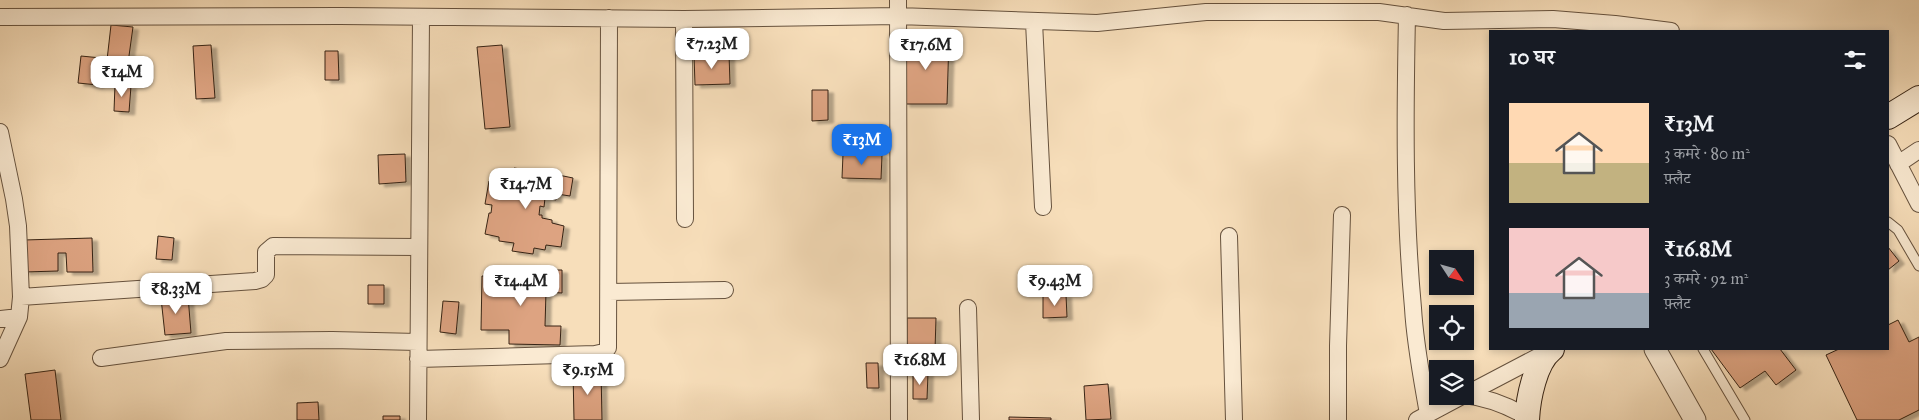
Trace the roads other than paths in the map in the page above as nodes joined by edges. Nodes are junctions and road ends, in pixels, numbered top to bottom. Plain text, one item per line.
1 (1206, 6) edge
2 (898, 8) edge
3 (1407, 15) junction
4 (0, 17) edge
5 (420, 17) junction
6 (609, 18) junction
7 (684, 19) junction
8 (1034, 22) junction
9 (1663, 30) edge
10 (1919, 98) edge
11 (1889, 115) edge
12 (0, 132) edge
13 (1889, 146) edge
14 (1919, 150) edge
15 (1898, 164) junction
16 (1919, 204) edge
17 (1043, 207) dead end
18 (1342, 215) dead end
19 (685, 219) dead end
20 (1889, 223) edge
21 (1229, 236) dead end
22 (418, 247) junction
23 (1919, 266) edge
24 (725, 290) dead end
25 (609, 292) junction
26 (21, 297) junction
27 (968, 308) dead end
28 (19, 318) junction
29 (0, 319) edge
30 (418, 342) junction
31 (1550, 350) edge
32 (1656, 350) edge
33 (1704, 350) edge
34 (101, 358) dead end
35 (0, 359) edge
36 (418, 359) junction
37 (1445, 405) edge
38 (1423, 417) edge
39 (1527, 418) edge
40 (418, 420) edge
41 (899, 420) edge
42 (971, 420) edge
43 (1234, 420) edge
44 (1338, 420) edge
45 (1695, 420) edge
46 (1745, 420) edge

1 - 3 street
1 - 8 street
2 - 7 street
2 - 8 street
2 - 41 street
3 - 9 street
3 - 38 street
4 - 5 street
5 - 6 street
5 - 22 street
6 - 7 street
6 - 25 street
7 - 19 street
8 - 17 street
10 - 11 main road
12 - 26 street
13 - 15 street
14 - 15 street
15 - 16 street
18 - 44 street
20 - 23 lane
21 - 43 street
22 - 26 street
22 - 30 street
24 - 25 street
25 - 36 street
26 - 28 street
27 - 42 street
28 - 29 street
28 - 35 street
30 - 34 street
30 - 36 street
31 - 39 main road
31 - 39 street
32 - 45 street
33 - 46 lane
36 - 40 street
37 - 38 street

